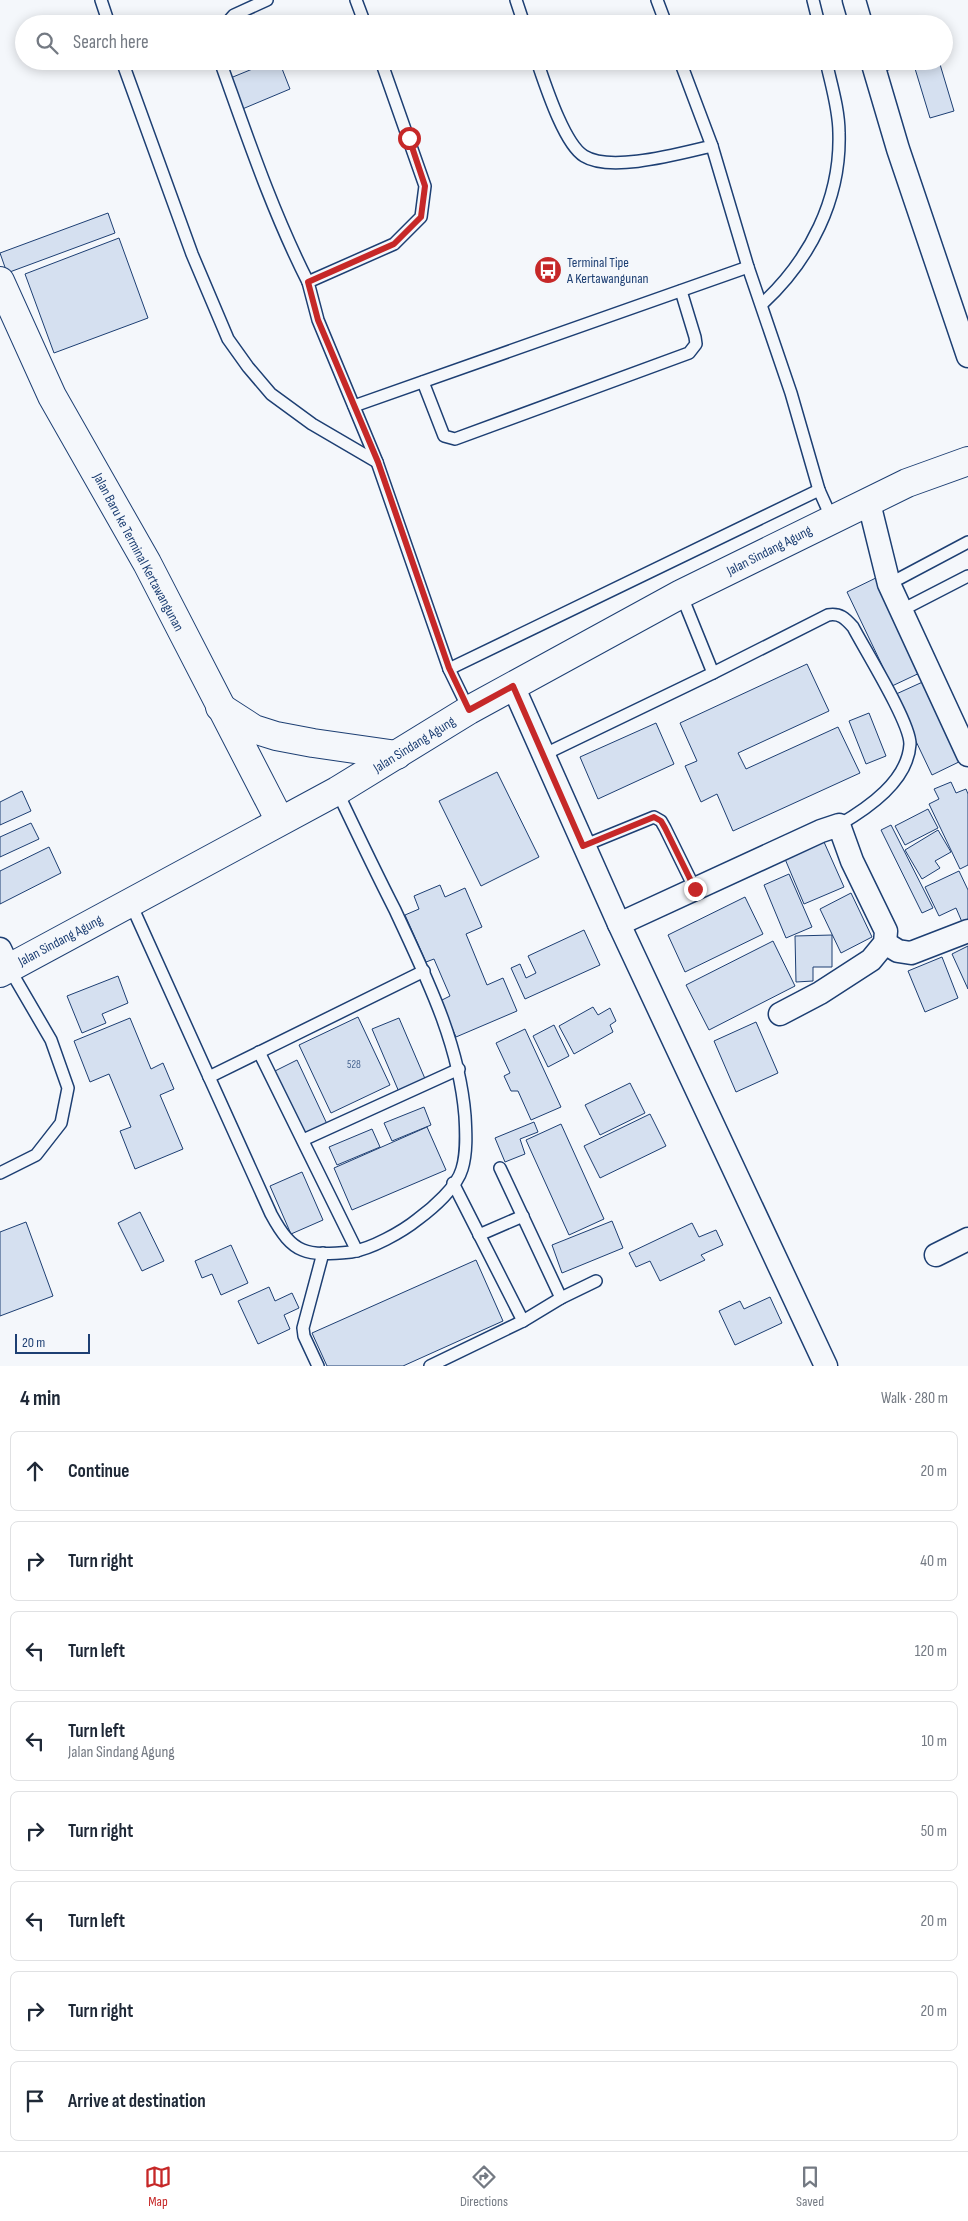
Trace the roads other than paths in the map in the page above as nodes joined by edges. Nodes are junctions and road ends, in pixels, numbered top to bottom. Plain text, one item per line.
1 (101, 0) edge
2 (266, 0) edge
3 (356, 0) edge
4 (516, 0) edge
5 (657, 0) edge
6 (813, 0) edge
7 (854, 0) edge
8 (106, 15) edge
9 (234, 15) edge
10 (362, 15) edge
11 (521, 15) edge
12 (663, 15) edge
13 (817, 15) edge
14 (858, 15) edge
15 (125, 70) edge
16 (223, 70) edge
17 (384, 70) edge
18 (539, 70) edge
19 (683, 70) edge
20 (828, 70) edge
21 (875, 70) edge
22 (712, 146) junction
23 (748, 267) junction
24 (0, 281) edge
25 (308, 282) junction
26 (680, 291) junction
27 (762, 304) junction
28 (968, 356) edge
29 (423, 382) junction
30 (354, 406) junction
31 (968, 461) edge
32 (378, 462) junction
33 (819, 490) junction
34 (869, 503) junction
35 (832, 519) junction
36 (968, 542) edge
37 (968, 576) edge
38 (889, 584) junction
39 (681, 594) junction
40 (900, 611) junction
41 (449, 668) junction
42 (713, 673) junction
43 (513, 686) junction
44 (220, 707) junction
45 (469, 710) junction
46 (398, 755) junction
47 (543, 755) junction
48 (968, 755) edge
49 (337, 791) junction
50 (280, 821) junction
51 (839, 825) junction
52 (583, 846) junction
53 (695, 889) junction
54 (130, 902) junction
55 (619, 924) junction
56 (968, 931) edge
57 (885, 943) junction
58 (3, 963) edge
59 (424, 971) junction
60 (780, 1014) dead end
61 (259, 1052) junction
62 (459, 1069) junction
63 (209, 1077) junction
64 (303, 1140) junction
65 (500, 1168) dead end
66 (0, 1172) edge
67 (453, 1183) junction
68 (523, 1216) junction
69 (480, 1235) junction
70 (968, 1239) edge
71 (357, 1251) junction
72 (323, 1253) junction
73 (936, 1255) dead end
74 (596, 1281) dead end
75 (561, 1298) junction
76 (523, 1321) junction
77 (318, 1366) edge
78 (430, 1366) edge
79 (826, 1366) edge

1 - 8 lane
2 - 9 lane
3 - 10 lane
4 - 11 lane
5 - 12 lane
6 - 13 lane
7 - 14 street
15 - 32 lane
16 - 25 lane
17 - 25 lane
18 - 22 lane
19 - 22 lane
20 - 27 lane
21 - 28 street
22 - 23 lane
23 - 26 lane
23 - 27 lane
24 - 44 main road, Jalan Baru ke Terminal Kertawangunan
25 - 30 lane
26 - 29 lane
26 - 29 lane
27 - 33 lane
29 - 30 lane
30 - 32 lane
31 - 34 main road, Jalan Sindang Agung
32 - 41 lane
33 - 35 lane
33 - 41 lane
34 - 35 main road, Jalan Sindang Agung
34 - 38 street
35 - 39 main road, Jalan Sindang Agung
36 - 38 lane
37 - 40 lane
38 - 40 street
39 - 42 lane
39 - 43 main road, Jalan Sindang Agung
40 - 48 street
41 - 45 lane
42 - 47 lane
42 - 51 lane
43 - 45 main road, Jalan Sindang Agung
43 - 47 street
44 - 46 main road
44 - 50 main road, Jalan Baru ke Terminal Kertawangunan
45 - 46 main road, Jalan Sindang Agung
46 - 49 main road, Jalan Sindang Agung
47 - 52 street
49 - 50 main road, Jalan Sindang Agung
49 - 59 lane
50 - 54 main road, Jalan Sindang Agung
51 - 53 street
51 - 57 street
52 - 53 lane
52 - 55 street
53 - 55 street
54 - 58 main road, Jalan Sindang Agung
54 - 63 lane
55 - 79 street
56 - 57 street
57 - 60 street
58 - 66 lane
59 - 61 lane
59 - 62 lane
61 - 63 lane
61 - 64 lane
62 - 64 lane
62 - 67 lane
63 - 72 lane
64 - 71 lane
65 - 68 lane
67 - 69 lane
67 - 71 lane
68 - 69 lane
68 - 75 lane
69 - 76 lane
70 - 73 street
71 - 72 lane
72 - 77 lane
74 - 75 lane
75 - 76 lane
76 - 78 lane

